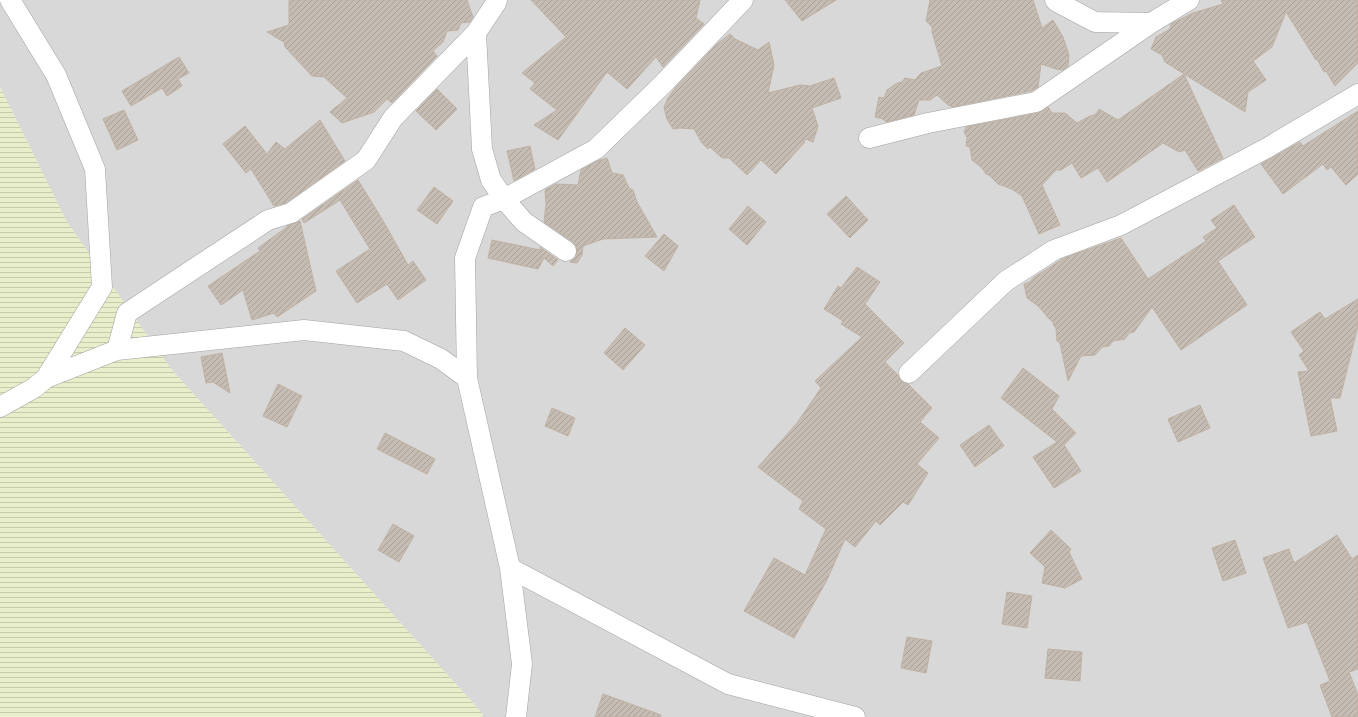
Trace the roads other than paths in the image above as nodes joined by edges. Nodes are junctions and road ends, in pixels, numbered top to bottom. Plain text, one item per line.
1 (10, 0) edge
2 (497, 0) edge
3 (743, 0) edge
4 (1055, 0) edge
5 (1189, 0) edge
6 (1151, 23) junction
7 (476, 33) junction
8 (1358, 94) edge
9 (869, 138) dead end
10 (504, 200) junction
11 (566, 251) dead end
12 (117, 350) junction
13 (909, 373) dead end
14 (46, 378) junction
15 (467, 378) junction
16 (0, 407) edge
17 (510, 568) junction
18 (516, 717) edge
19 (855, 717) edge

1 - 14 street
2 - 7 street
3 - 10 street
4 - 6 street
5 - 6 street
6 - 9 street
7 - 10 street
7 - 12 street
8 - 13 street
10 - 11 street
10 - 15 street
12 - 14 street
12 - 15 street
14 - 16 street
15 - 17 street
17 - 18 street
17 - 19 street

